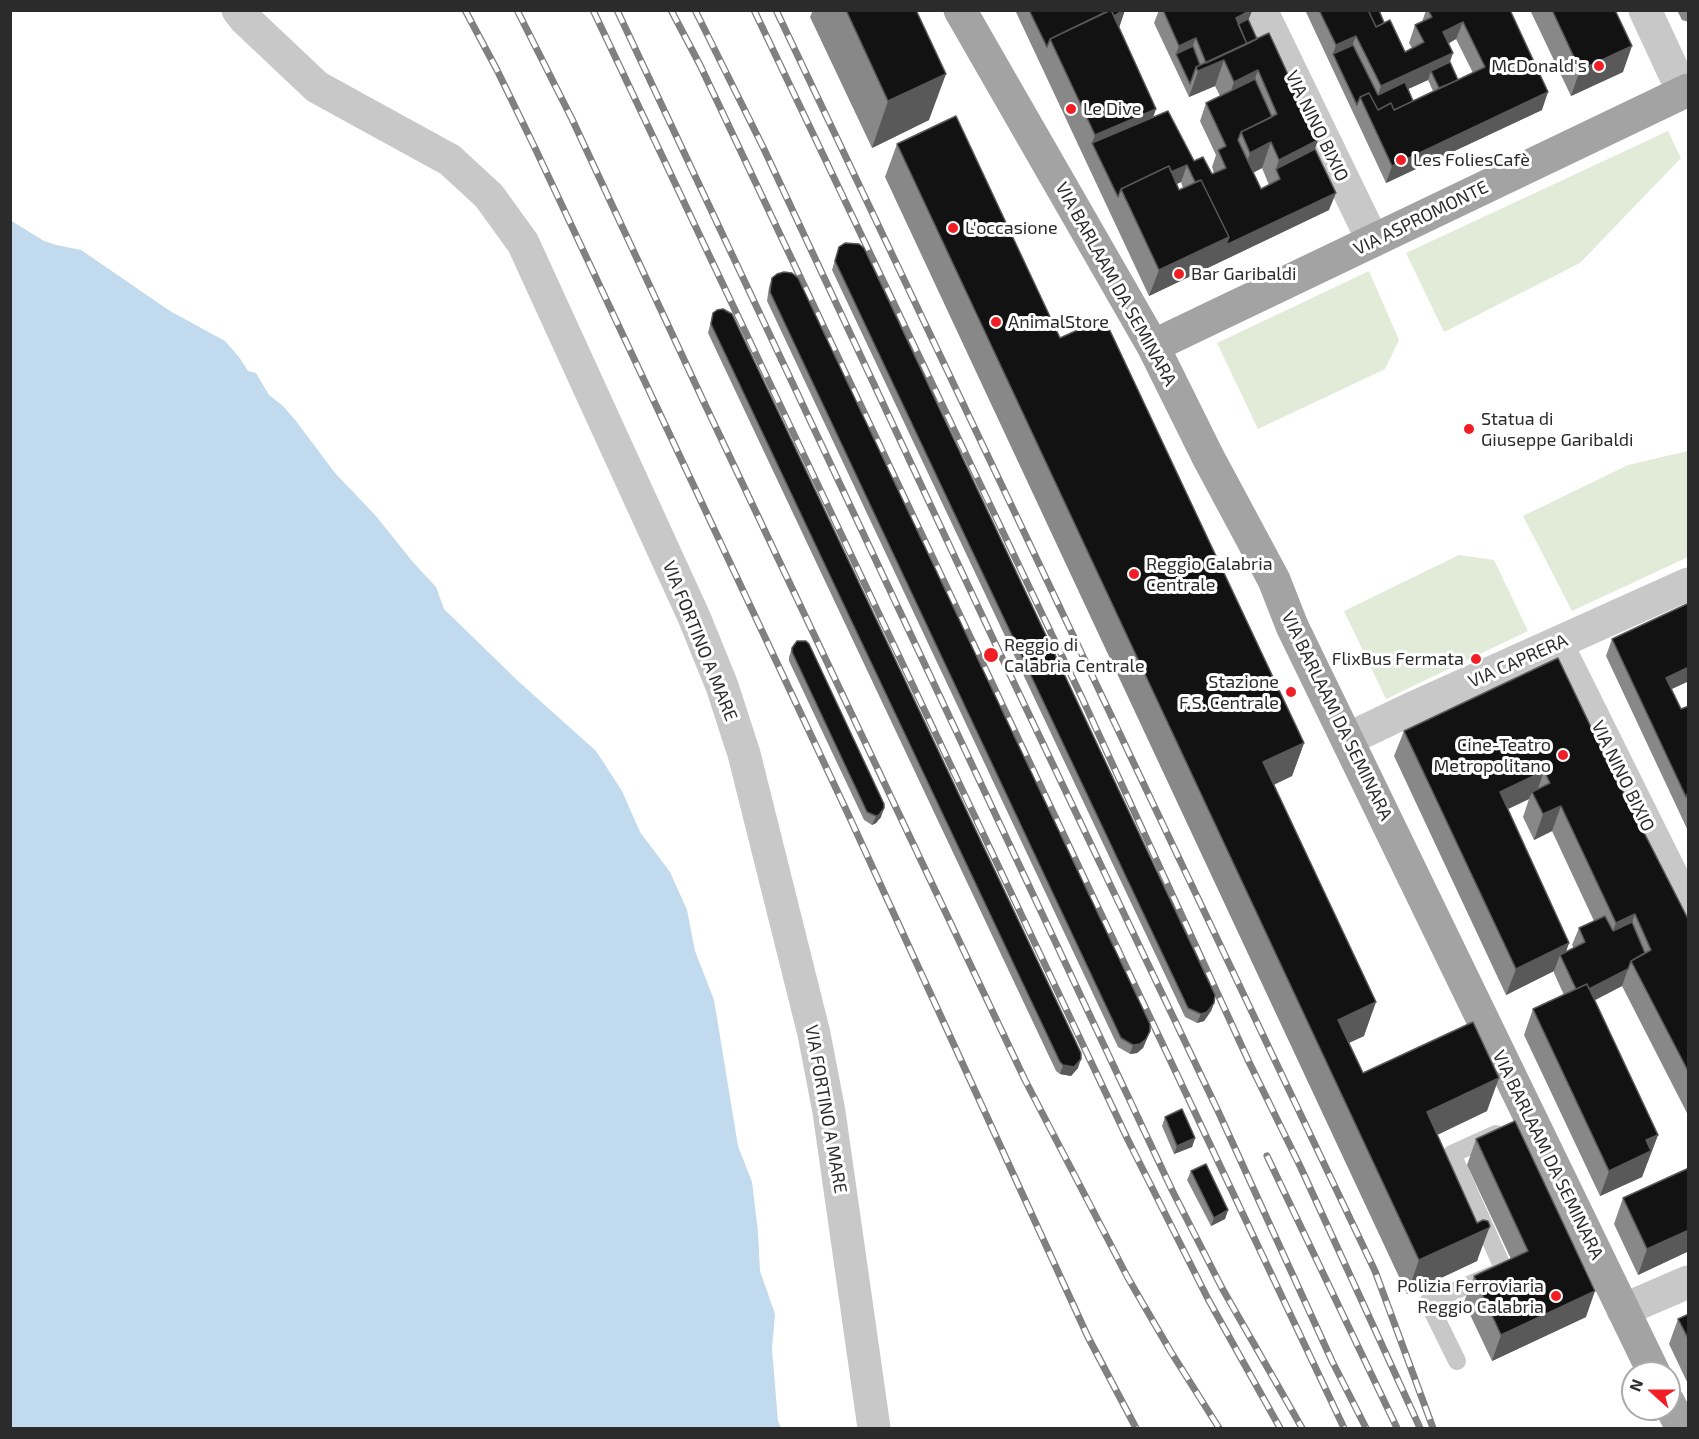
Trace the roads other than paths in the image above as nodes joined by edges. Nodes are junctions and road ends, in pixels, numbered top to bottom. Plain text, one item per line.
1 (238, 10) edge
2 (960, 10) edge
3 (1261, 10) edge
4 (1645, 10) edge
5 (1687, 95) edge
6 (1373, 241) junction
7 (1153, 346) junction
8 (1689, 584) edge
9 (1557, 644) junction
10 (1348, 739) junction
11 (1689, 908) edge
12 (1530, 1117) junction
13 (1689, 1282) edge
14 (1623, 1310) junction
15 (1457, 1361) dead end
16 (1648, 1361) edge
17 (874, 1428) edge

1 - 17 street, VIA FORTINO A MARE
2 - 7 main road, VIA BARLAAM DA SEMINARA
3 - 6 street, VIA NINO BIXIO
4 - 5 street
5 - 6 main road, VIA ASPROMONTE
6 - 7 main road, VIA ASPROMONTE
7 - 10 main road, VIA BARLAAM DA SEMINARA
8 - 9 street, VIA CAPRERA
9 - 10 street, VIA CAPRERA
9 - 11 street, VIA NINO BIXIO
10 - 12 main road, VIA BARLAAM DA SEMINARA
12 - 14 main road, VIA BARLAAM DA SEMINARA
12 - 15 lane
13 - 14 street
14 - 16 main road, VIA BARLAAM DA SEMINARA

